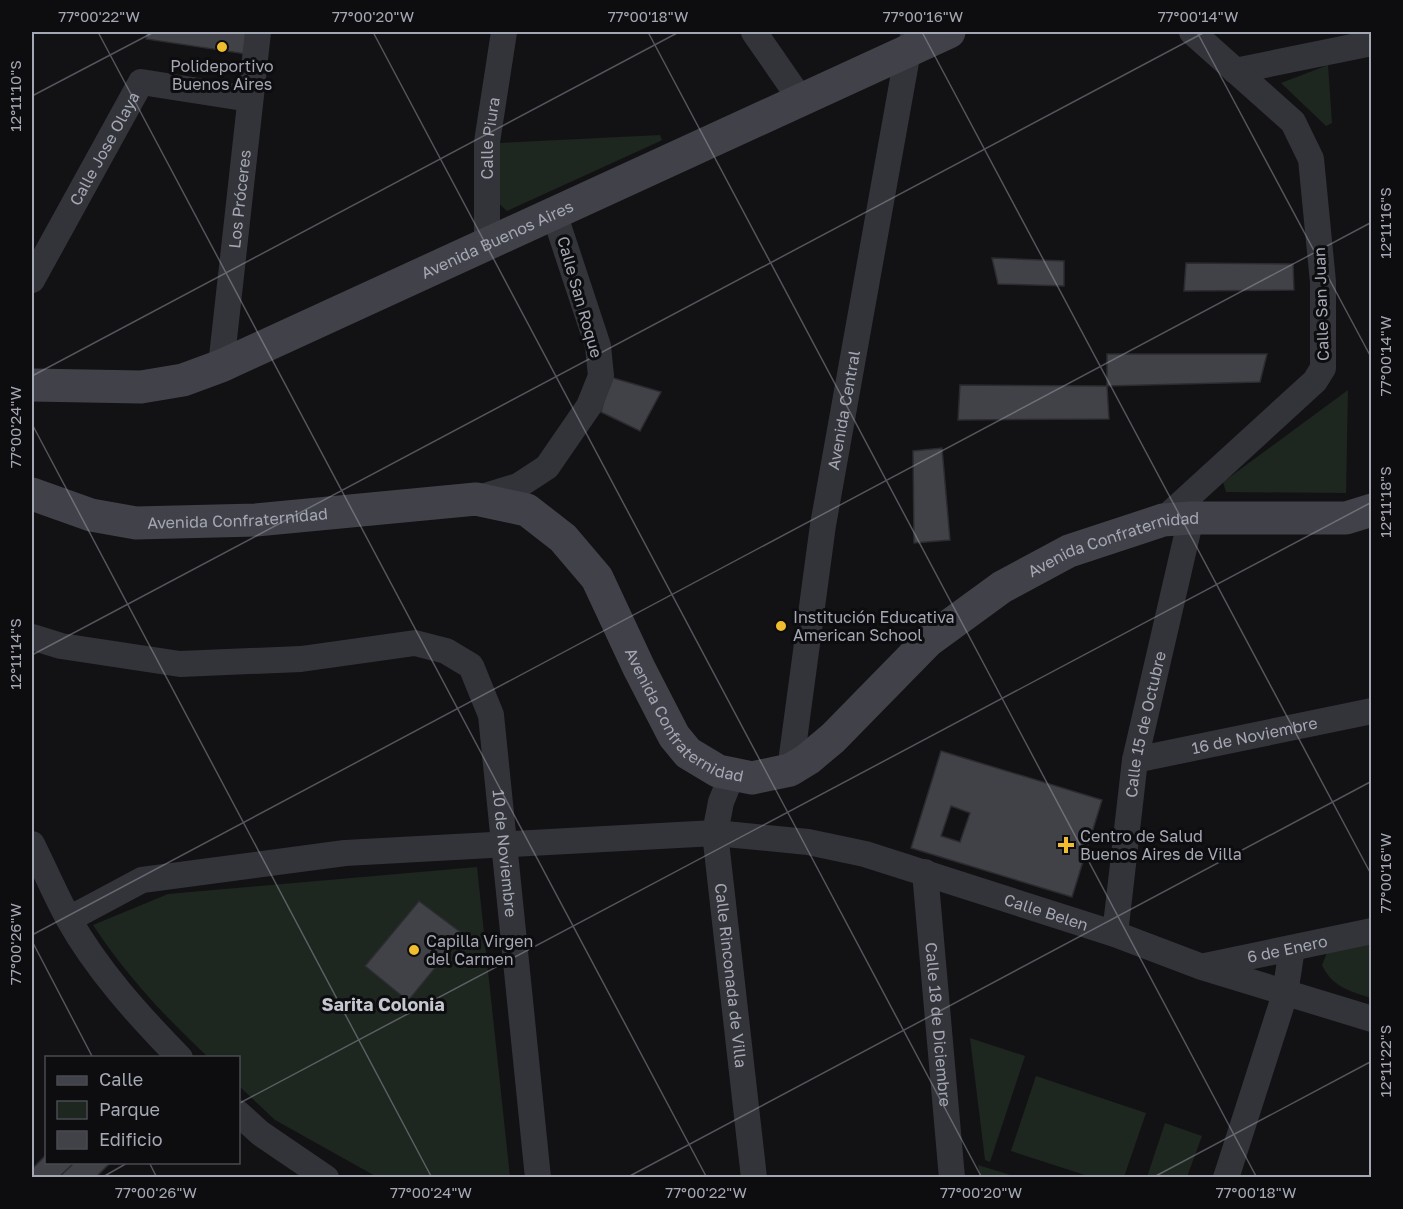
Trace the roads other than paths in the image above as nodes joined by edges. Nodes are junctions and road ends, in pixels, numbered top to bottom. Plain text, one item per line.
1 (258, 32) edge
2 (504, 32) edge
3 (754, 32) edge
4 (949, 32) edge
5 (1192, 32) edge
6 (912, 41) edge
7 (1371, 43) edge
8 (1235, 71) junction
9 (250, 99) junction
10 (801, 100) junction
11 (554, 213) junction
12 (487, 244) junction
13 (32, 280) edge
14 (221, 366) junction
15 (32, 385) edge
16 (32, 494) edge
17 (476, 499) junction
18 (1371, 510) edge
19 (1177, 519) junction
20 (32, 637) edge
21 (1371, 711) edge
22 (1135, 759) junction
23 (790, 770) junction
24 (732, 776) junction
25 (715, 833) junction
26 (32, 844) edge
27 (502, 844) junction
28 (925, 872) junction
29 (69, 919) junction
30 (1371, 931) edge
31 (1114, 934) junction
32 (1292, 948) junction
33 (1202, 967) junction
34 (1286, 994) junction
35 (1371, 1019) edge
36 (178, 1056) edge
37 (240, 1115) edge
38 (326, 1178) edge
39 (538, 1178) edge
40 (754, 1178) edge
41 (952, 1178) edge
42 (1226, 1178) edge

1 - 9 street, Los Próceres
2 - 12 street, Calle Piura
3 - 10 street
4 - 6 street, Avenida Buenos Aires
5 - 8 street, Calle San Juan
6 - 10 street, Avenida Buenos Aires
6 - 23 street, Avenida Central
7 - 8 street
8 - 19 street, Calle San Juan
9 - 13 street, Calle Jose Olaya
9 - 14 street, Los Próceres
10 - 11 street, Avenida Buenos Aires
11 - 12 street, Avenida Buenos Aires
11 - 17 street, Calle San Roque
12 - 14 street, Avenida Buenos Aires
14 - 15 street, Avenida Buenos Aires
16 - 17 street, Avenida Confraternidad
17 - 24 street, Avenida Confraternidad
18 - 19 street, Avenida Confraternidad
19 - 22 street, Calle 15 de Octubre
19 - 23 street, Avenida Confraternidad
20 - 27 street, 10 de Noviembre
21 - 22 street, 16 de Noviembre
22 - 31 street, Calle 15 de Octubre
23 - 24 street, Avenida Confraternidad
24 - 25 street, Calle Rinconada de Villa
25 - 27 street, Calle Belen
25 - 28 street, Calle Belen
25 - 40 street, Calle Rinconada de Villa
26 - 29 street
27 - 29 street, Calle Belen
27 - 39 street, 10 de Noviembre
28 - 31 street, Calle Belen
28 - 41 street, Calle 18 de Diciembre
29 - 36 street
30 - 32 street, 6 de Enero
31 - 33 street, Calle Belen
32 - 33 street, 6 de Enero
32 - 34 street
33 - 34 street, Calle Belen
34 - 35 street, Calle Belen
34 - 42 street
37 - 38 street

